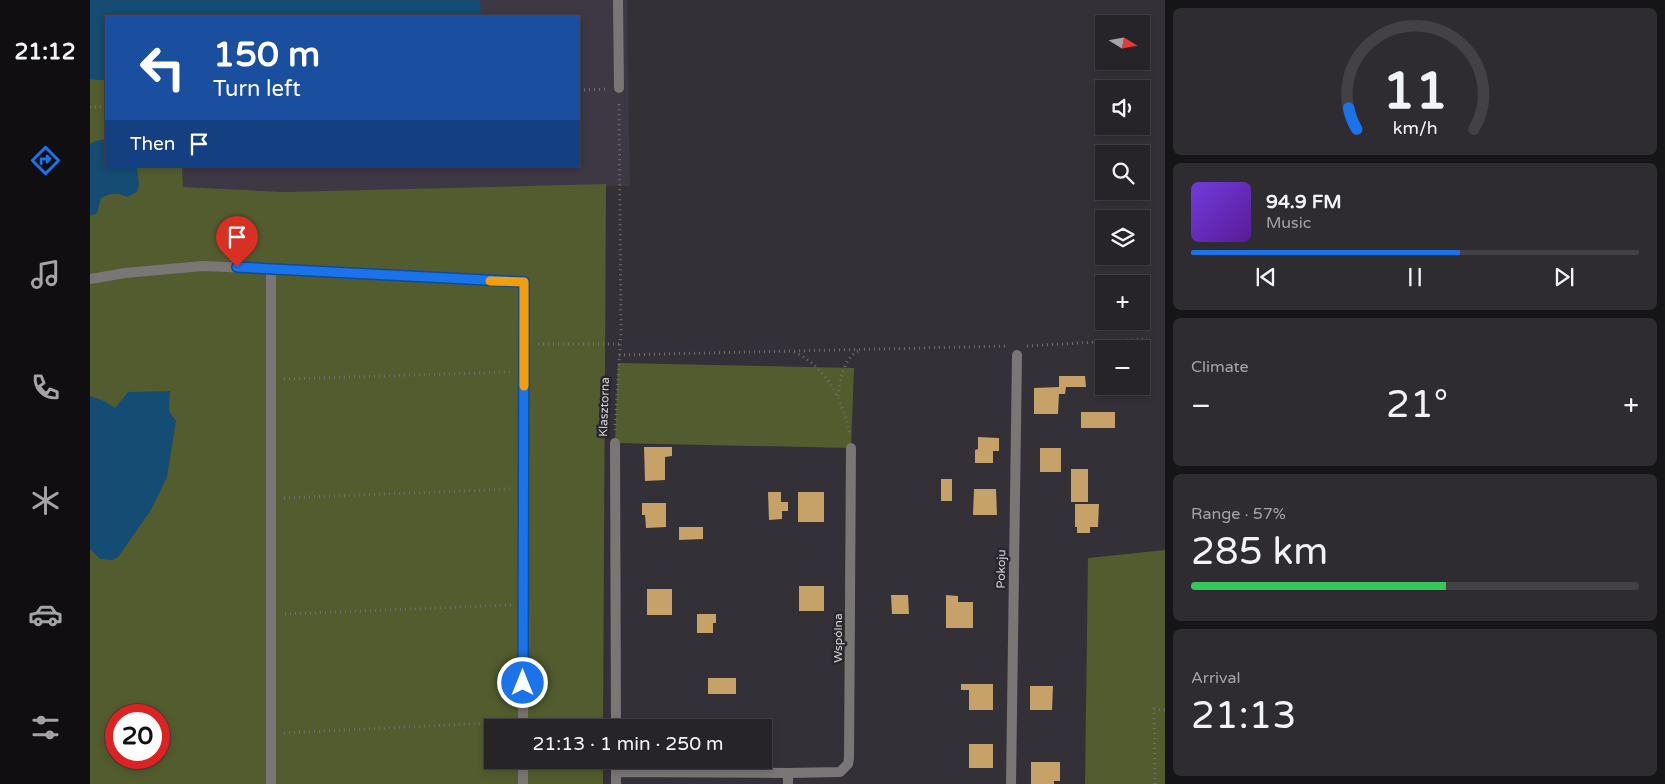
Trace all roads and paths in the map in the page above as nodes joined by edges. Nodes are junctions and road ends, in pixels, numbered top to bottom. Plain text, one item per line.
1 (618, 0) edge
2 (619, 88) junction
3 (580, 90) edge
4 (90, 106) edge
5 (105, 107) edge
6 (272, 269) junction
7 (90, 279) edge
8 (1147, 339) dead end
9 (524, 344) junction
10 (620, 344) junction
11 (859, 350) junction
12 (1017, 350) junction
13 (791, 351) junction
14 (619, 355) junction
15 (524, 372) junction
16 (271, 380) junction
17 (838, 396) junction
18 (614, 443) joint
19 (851, 448) joint
20 (523, 488) junction
21 (271, 498) junction
22 (523, 604) junction
23 (271, 615) junction
24 (1165, 710) edge
25 (523, 719) edge
26 (616, 719) edge
27 (484, 726) edge
28 (271, 733) junction
29 (523, 769) edge
30 (616, 772) joint
31 (788, 773) junction
32 (271, 784) edge
33 (523, 784) edge
34 (616, 784) edge
35 (788, 784) edge
36 (1011, 784) edge
37 (1155, 784) edge

1 - 2 street
2 - 3 path
2 - 10 path, Klasztorna
4 - 5 path
6 - 7 street
6 - 9 street
6 - 16 street
8 - 12 path
9 - 10 path
9 - 15 street
10 - 14 path, Klasztorna
11 - 12 path
11 - 13 path
11 - 17 path
12 - 36 street, Pokoju
13 - 14 path
13 - 17 path
14 - 18 path, Klasztorna
15 - 16 path
15 - 20 street
16 - 21 street
17 - 19 path
18 - 26 street, Klasztorna
19 - 31 street, Wspólna
20 - 21 path
20 - 22 street
21 - 23 street
22 - 23 path
22 - 25 street
23 - 28 street
24 - 37 path
27 - 28 path
28 - 32 street
29 - 33 street
30 - 31 street, Wspólna
30 - 34 street
31 - 35 street

